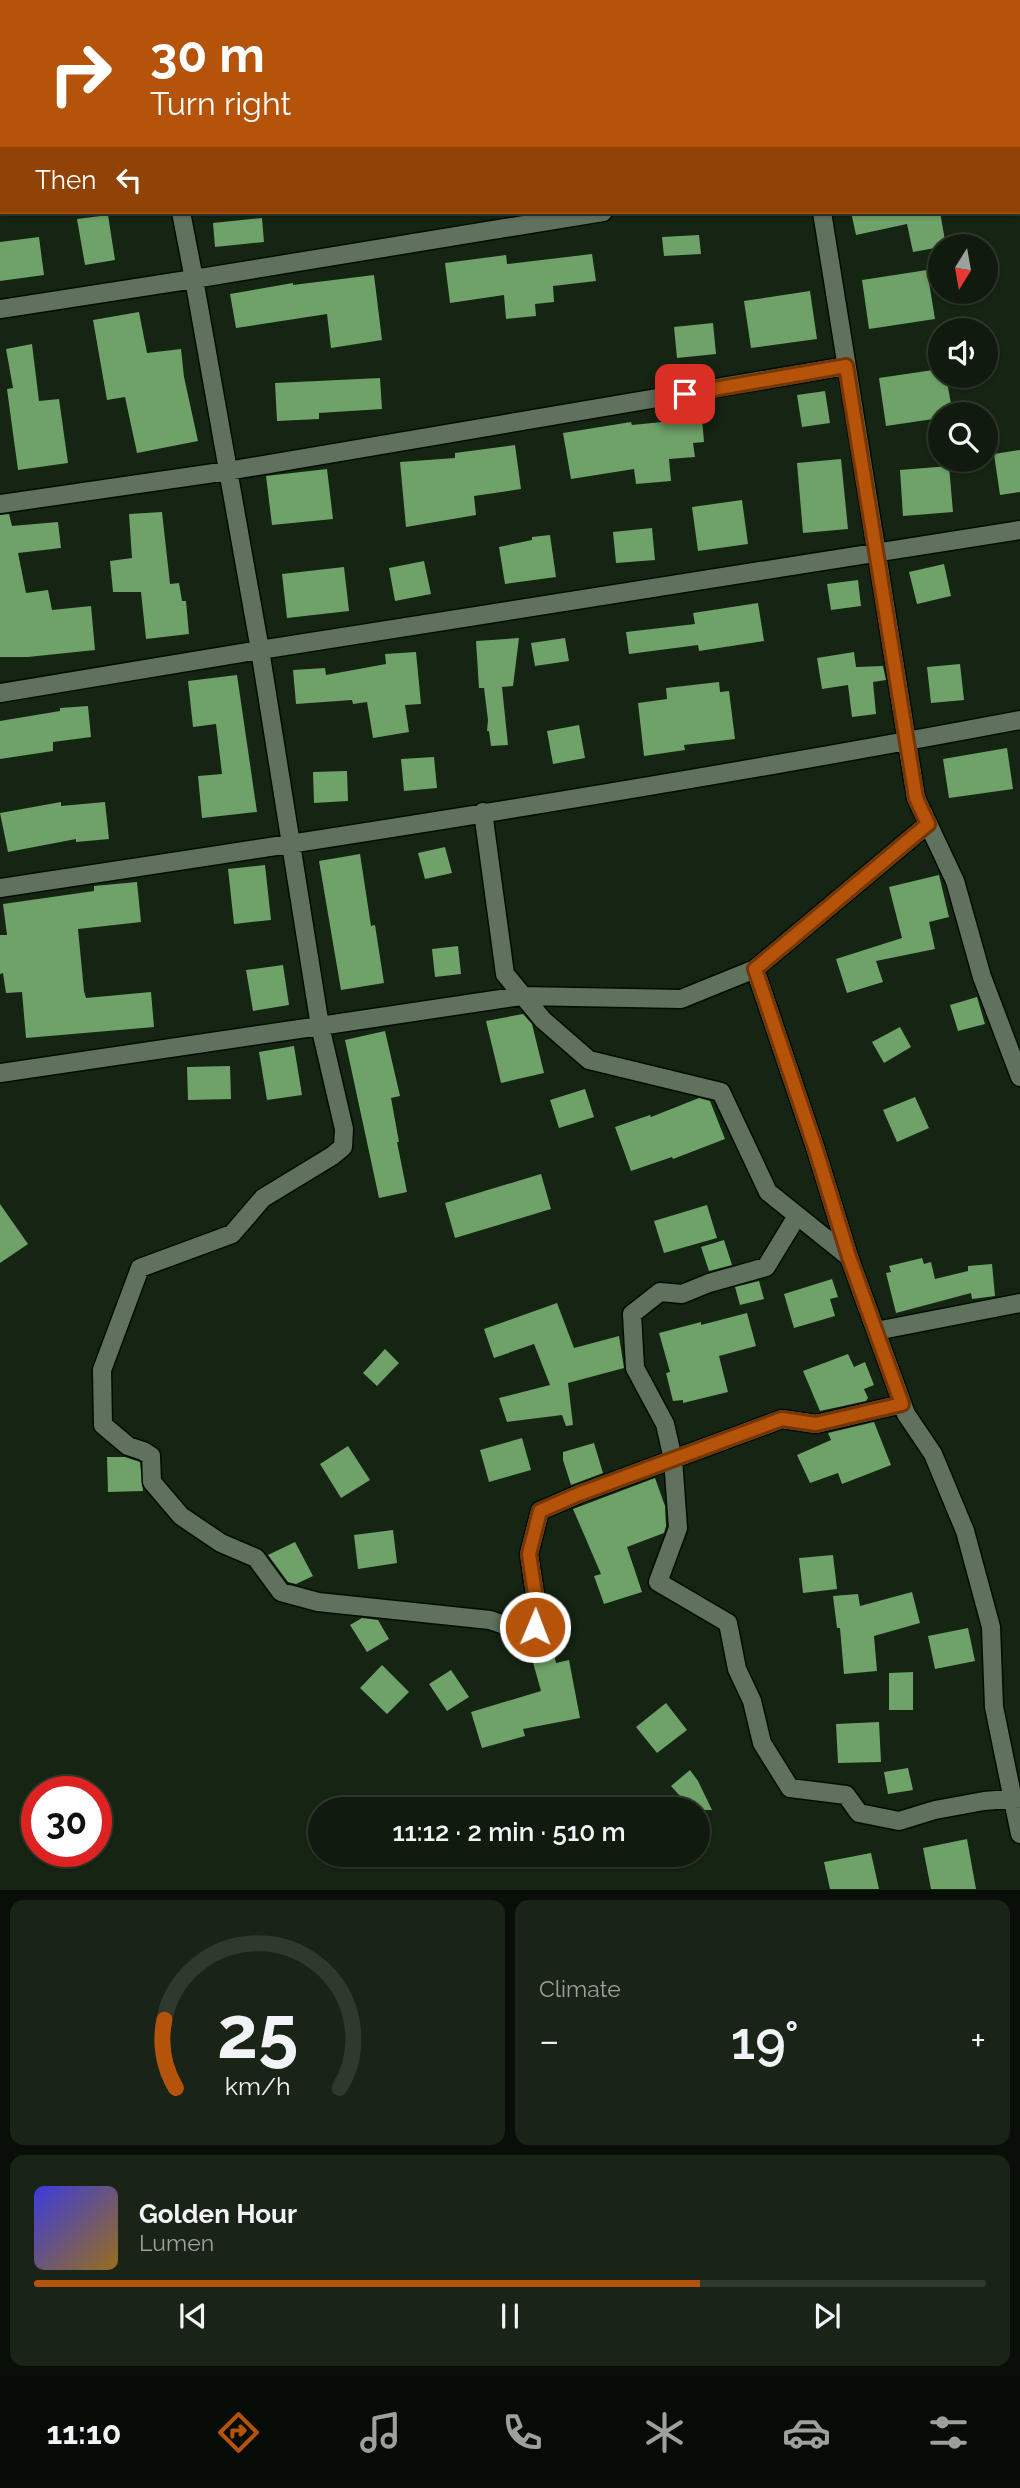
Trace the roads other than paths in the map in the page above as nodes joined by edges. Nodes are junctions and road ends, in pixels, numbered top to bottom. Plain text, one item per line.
1 (181, 214) edge
2 (591, 214) edge
3 (822, 214) edge
4 (194, 279) junction
5 (0, 309) edge
6 (846, 366) junction
7 (228, 471) junction
8 (0, 504) edge
9 (1020, 530) edge
10 (875, 553) junction
11 (260, 650) junction
12 (0, 694) edge
13 (1020, 720) edge
14 (906, 741) junction
15 (483, 812) junction
16 (928, 824) junction
17 (289, 844) junction
18 (0, 888) edge
19 (755, 969) junction
20 (521, 996) junction
21 (320, 1026) junction
22 (0, 1073) edge
23 (1020, 1077) edge
24 (797, 1216) junction
25 (849, 1257) junction
26 (1020, 1303) edge
27 (876, 1331) junction
28 (902, 1404) junction
29 (673, 1460) junction
30 (1016, 1799) edge
31 (1020, 1834) edge

1 - 4 street
2 - 4 street
3 - 6 street
4 - 5 street
4 - 7 street
6 - 7 street
6 - 10 street
7 - 8 street
7 - 11 street
9 - 10 street
10 - 11 street
10 - 14 street
11 - 12 street
11 - 17 street
13 - 14 street
14 - 15 street
14 - 16 street
15 - 17 street
15 - 20 street
16 - 19 street
16 - 23 street
17 - 18 street
17 - 21 street
19 - 20 street
19 - 25 street
20 - 21 street
20 - 24 street
21 - 22 street
21 - 29 street
24 - 25 street
24 - 29 street
25 - 27 street
26 - 27 street
27 - 28 street
28 - 29 street
28 - 30 street
29 - 30 street
30 - 31 street

